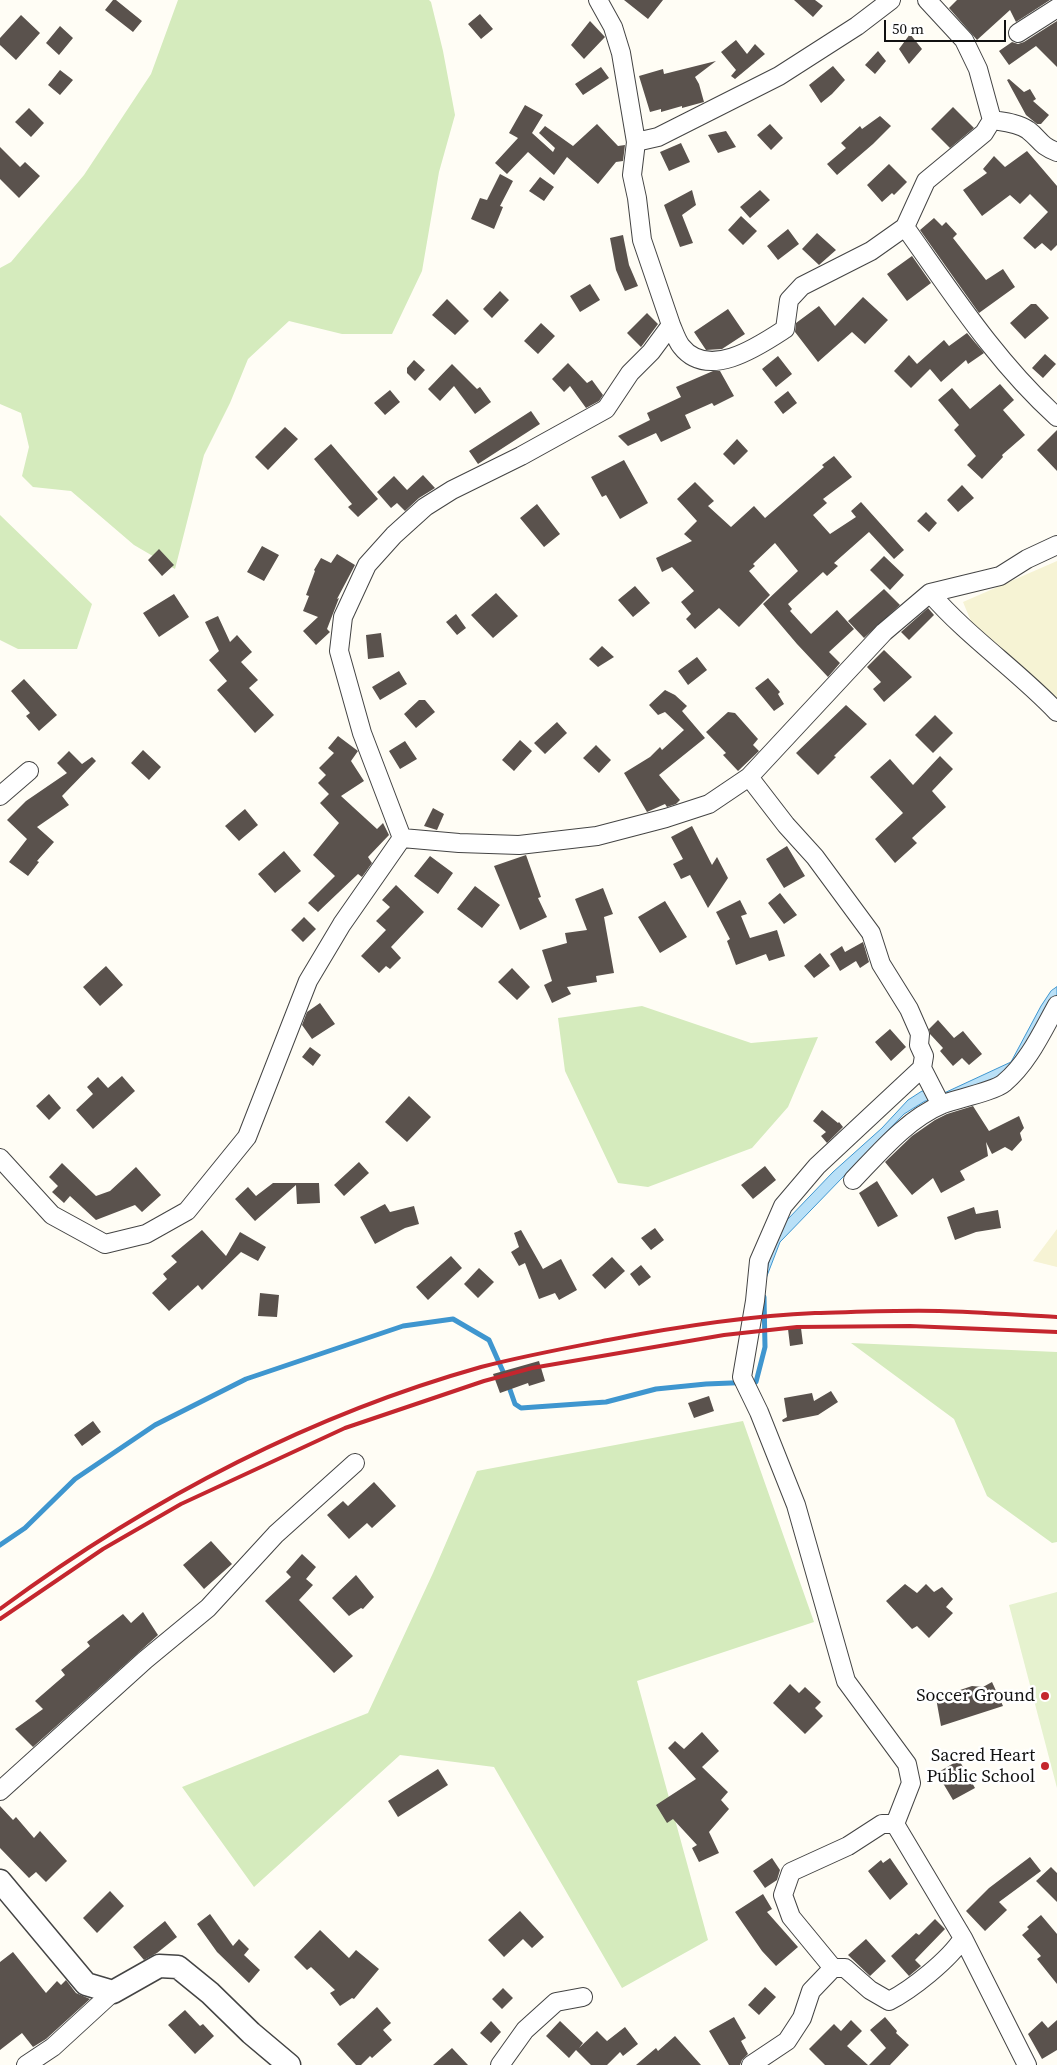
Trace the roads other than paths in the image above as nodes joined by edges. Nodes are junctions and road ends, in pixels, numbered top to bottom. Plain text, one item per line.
1 (598, 0) edge
2 (891, 0) edge
3 (927, 0) edge
4 (1057, 8) edge
5 (1018, 33) dead end
6 (992, 120) junction
7 (636, 142) junction
8 (1057, 152) edge
9 (905, 227) junction
10 (671, 325) junction
11 (1057, 417) edge
12 (1057, 545) edge
13 (930, 593) junction
14 (1057, 712) edge
15 (29, 772) dead end
16 (749, 777) junction
17 (0, 796) edge
18 (402, 838) junction
19 (1057, 1005) edge
20 (922, 1068) junction
21 (942, 1105) junction
22 (0, 1158) edge
23 (853, 1180) dead end
24 (355, 1463) dead end
25 (0, 1791) edge
26 (895, 1824) junction
27 (0, 1881) edge
28 (963, 1938) junction
29 (832, 1968) junction
30 (113, 1992) junction
31 (583, 1997) dead end
32 (26, 2065) edge
33 (288, 2065) edge
34 (500, 2065) edge
35 (751, 2065) edge
36 (1027, 2065) edge

1 - 7 street
2 - 7 street
3 - 6 street
4 - 5 street
6 - 8 street
6 - 9 street
7 - 10 street
9 - 10 street
9 - 11 street
10 - 18 street
12 - 13 street
13 - 14 street
13 - 16 street
15 - 17 street
16 - 18 street
16 - 20 street
18 - 22 street
19 - 21 street
20 - 21 street
20 - 26 street
21 - 23 street
24 - 25 street
26 - 28 street
26 - 29 street
27 - 30 street
28 - 29 street
28 - 36 street
29 - 35 street
30 - 32 street
30 - 33 street
31 - 34 street

